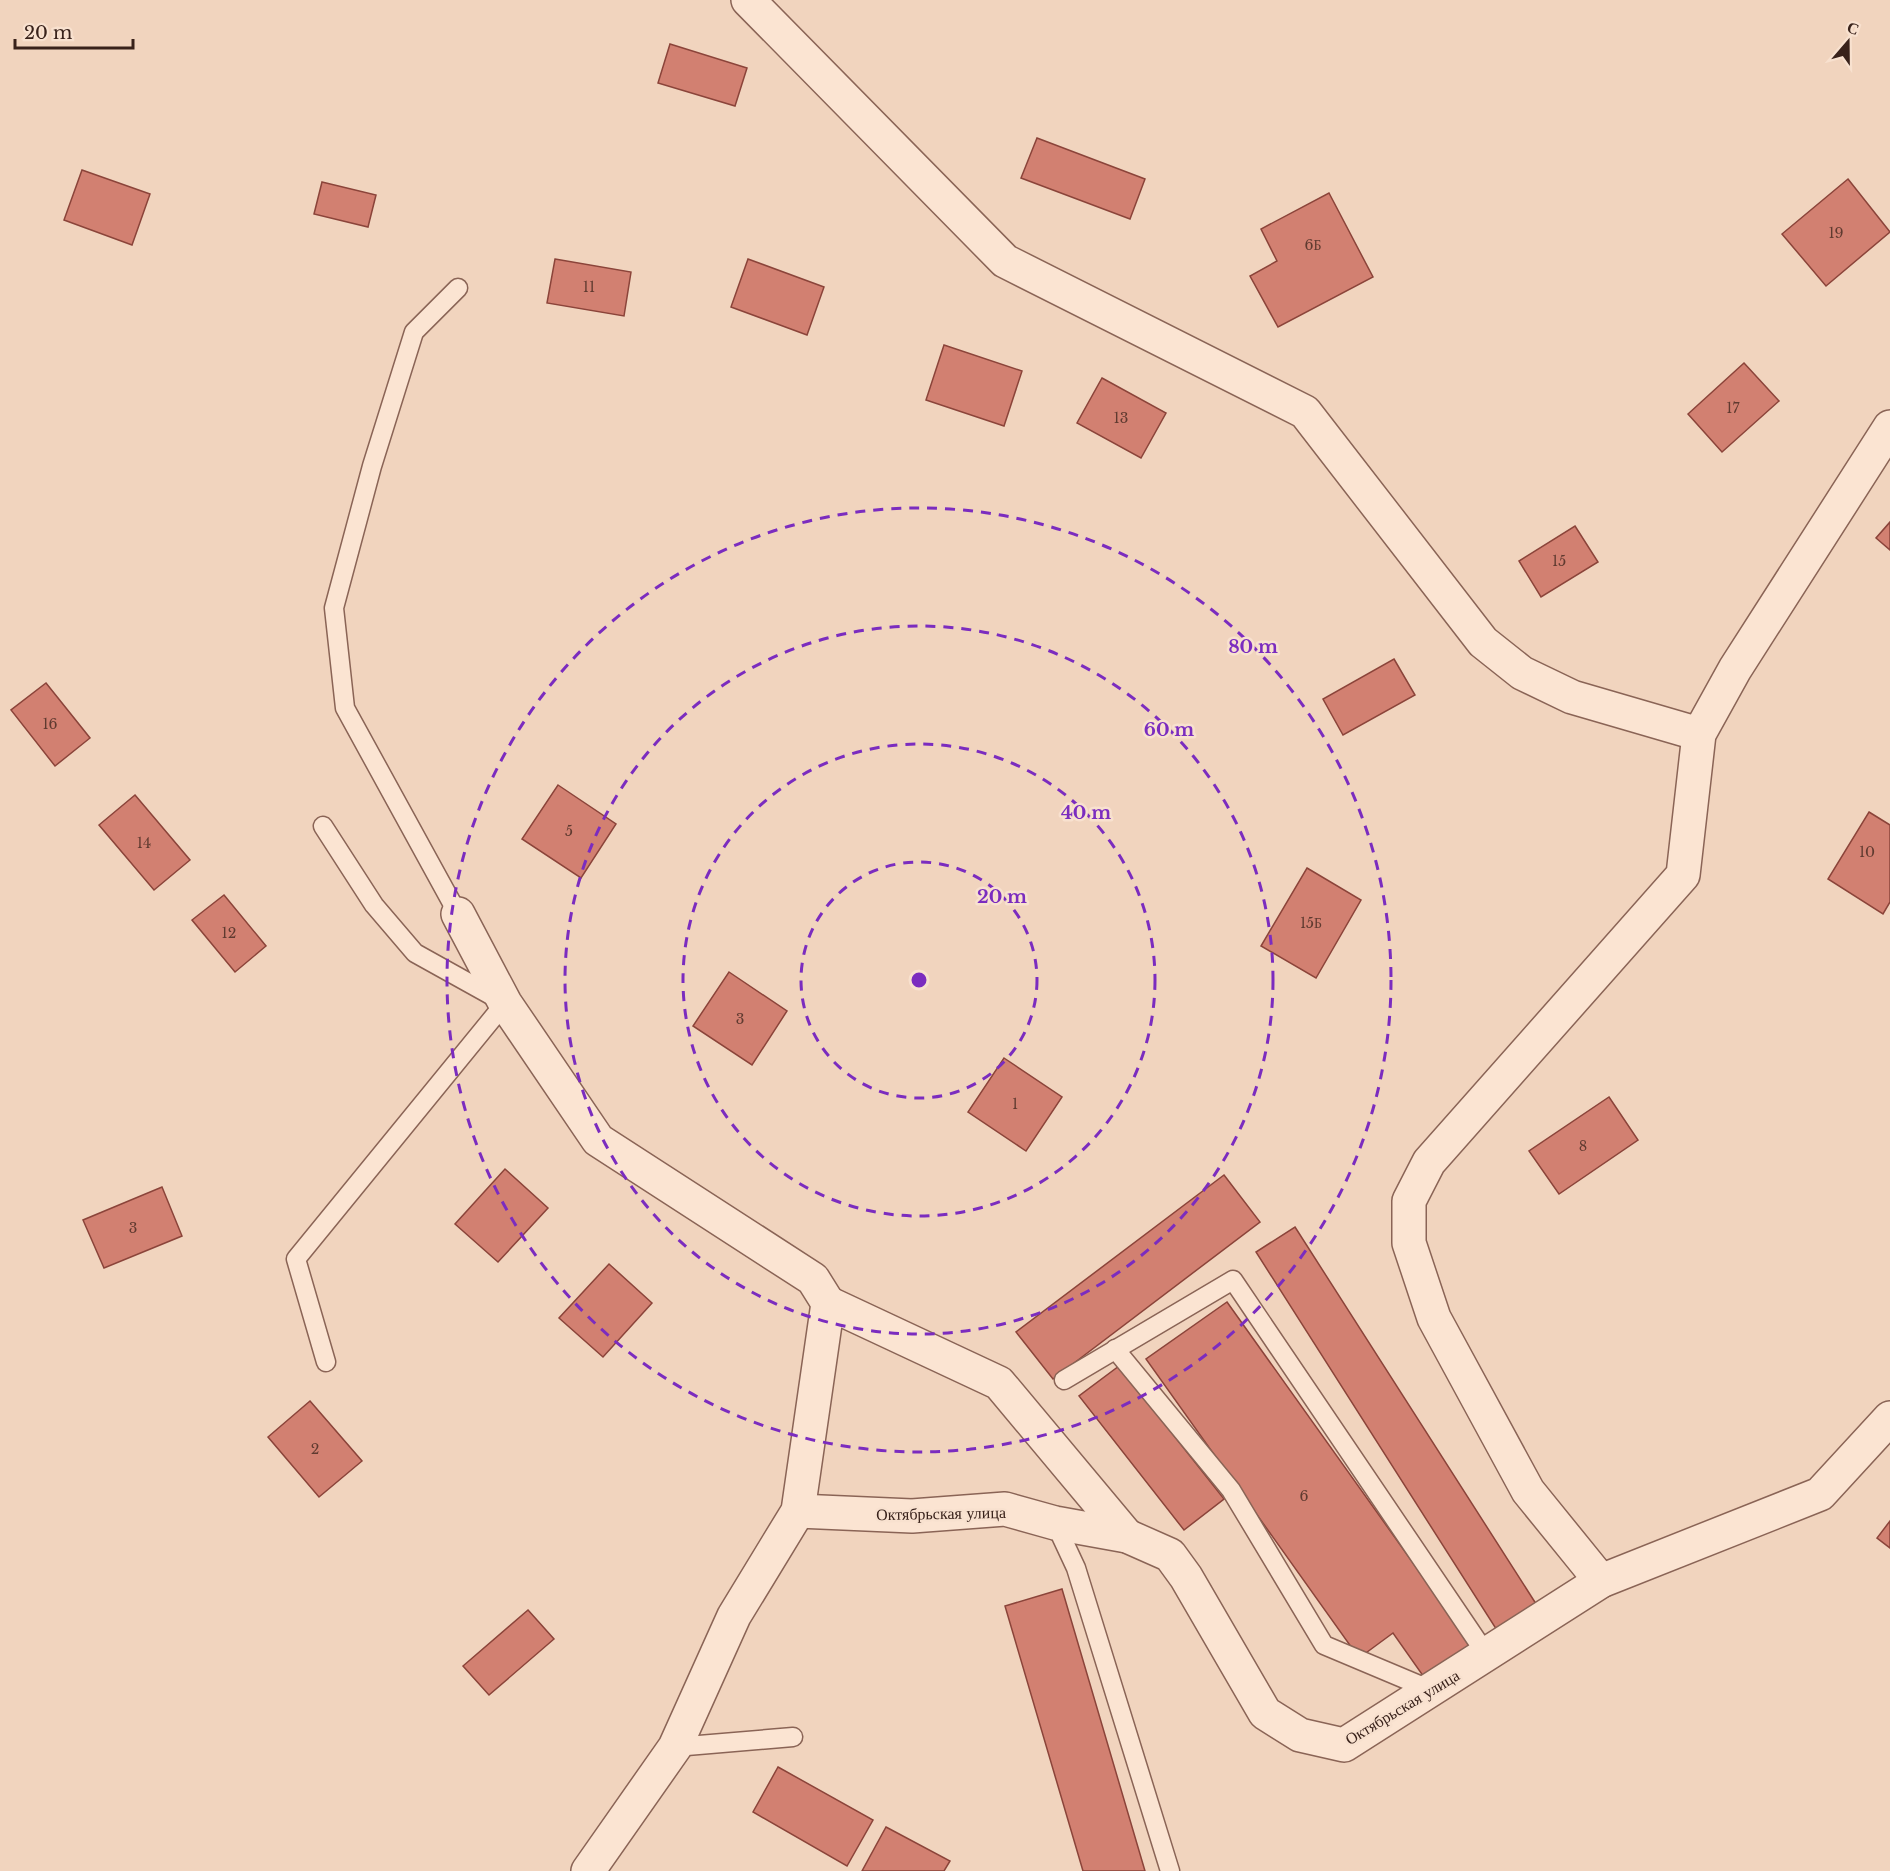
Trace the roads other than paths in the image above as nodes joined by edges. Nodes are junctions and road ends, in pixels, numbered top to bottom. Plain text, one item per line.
1 (748, 0) edge
2 (459, 288) dead end
3 (1890, 427) edge
4 (1700, 734) junction
5 (323, 826) dead end
6 (458, 914) joint
7 (505, 1003) junction
8 (828, 1303) junction
9 (1114, 1349) junction
10 (326, 1362) dead end
11 (1064, 1380) dead end
12 (1890, 1418) edge
13 (798, 1511) junction
14 (1055, 1522) junction
15 (1127, 1536) junction
16 (1601, 1581) junction
17 (1486, 1654) junction
18 (1431, 1689) junction
19 (792, 1737) dead end
20 (675, 1747) junction
21 (588, 1871) edge
22 (1170, 1871) edge

1 - 4 street
2 - 6 lane
3 - 4 street
4 - 16 street
5 - 7 lane
6 - 7 street
7 - 8 street
7 - 10 lane
8 - 13 street
8 - 15 street
9 - 11 lane
9 - 17 lane
9 - 18 lane
12 - 16 street, Октябрьская улица
13 - 14 street, Октябрьская улица
13 - 20 street
14 - 15 street, Октябрьская улица
14 - 22 lane
15 - 18 street, Октябрьская улица
16 - 17 street, Октябрьская улица
17 - 18 street, Октябрьская улица
19 - 20 lane
20 - 21 street

